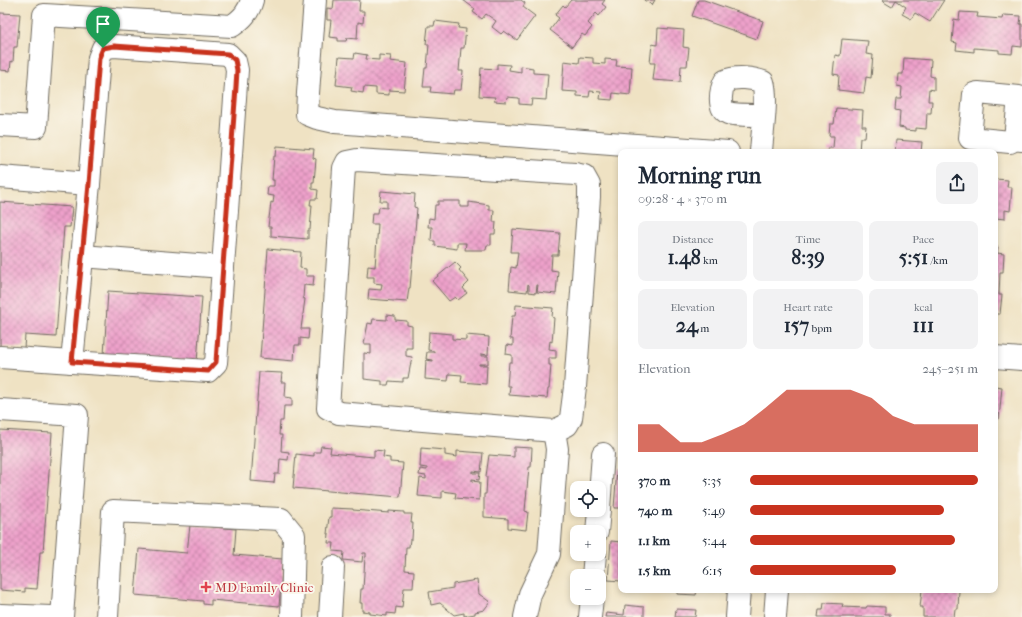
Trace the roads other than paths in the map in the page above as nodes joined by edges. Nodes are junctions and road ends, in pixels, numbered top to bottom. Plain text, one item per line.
1 (252, 0) edge
2 (315, 0) edge
3 (764, 115) dead end
4 (0, 125) edge
5 (689, 149) edge
6 (761, 149) edge
7 (0, 177) edge
8 (89, 184) junction
9 (82, 256) junction
10 (223, 267) junction
11 (0, 357) edge
12 (998, 357) edge
13 (1022, 359) edge
14 (72, 362) junction
15 (0, 410) edge
16 (554, 431) junction
17 (604, 454) dead end
18 (602, 481) edge
19 (333, 567) dead end
20 (739, 593) edge
21 (777, 593) edge
22 (591, 605) edge
23 (0, 615) edge
24 (50, 617) edge
25 (62, 617) edge
26 (107, 617) edge
27 (292, 617) edge
28 (330, 617) edge
29 (525, 617) edge
30 (590, 617) edge
31 (737, 617) edge
32 (775, 617) edge

1 - 4 lane
2 - 5 lane
3 - 6 lane
7 - 8 lane
8 - 9 lane
8 - 10 lane
9 - 10 lane
9 - 14 lane
10 - 14 lane
11 - 14 lane
12 - 13 lane
15 - 25 lane
16 - 16 lane
16 - 29 lane
17 - 18 lane
19 - 28 lane
20 - 31 lane
21 - 32 lane
22 - 30 lane
23 - 24 lane
26 - 27 lane

